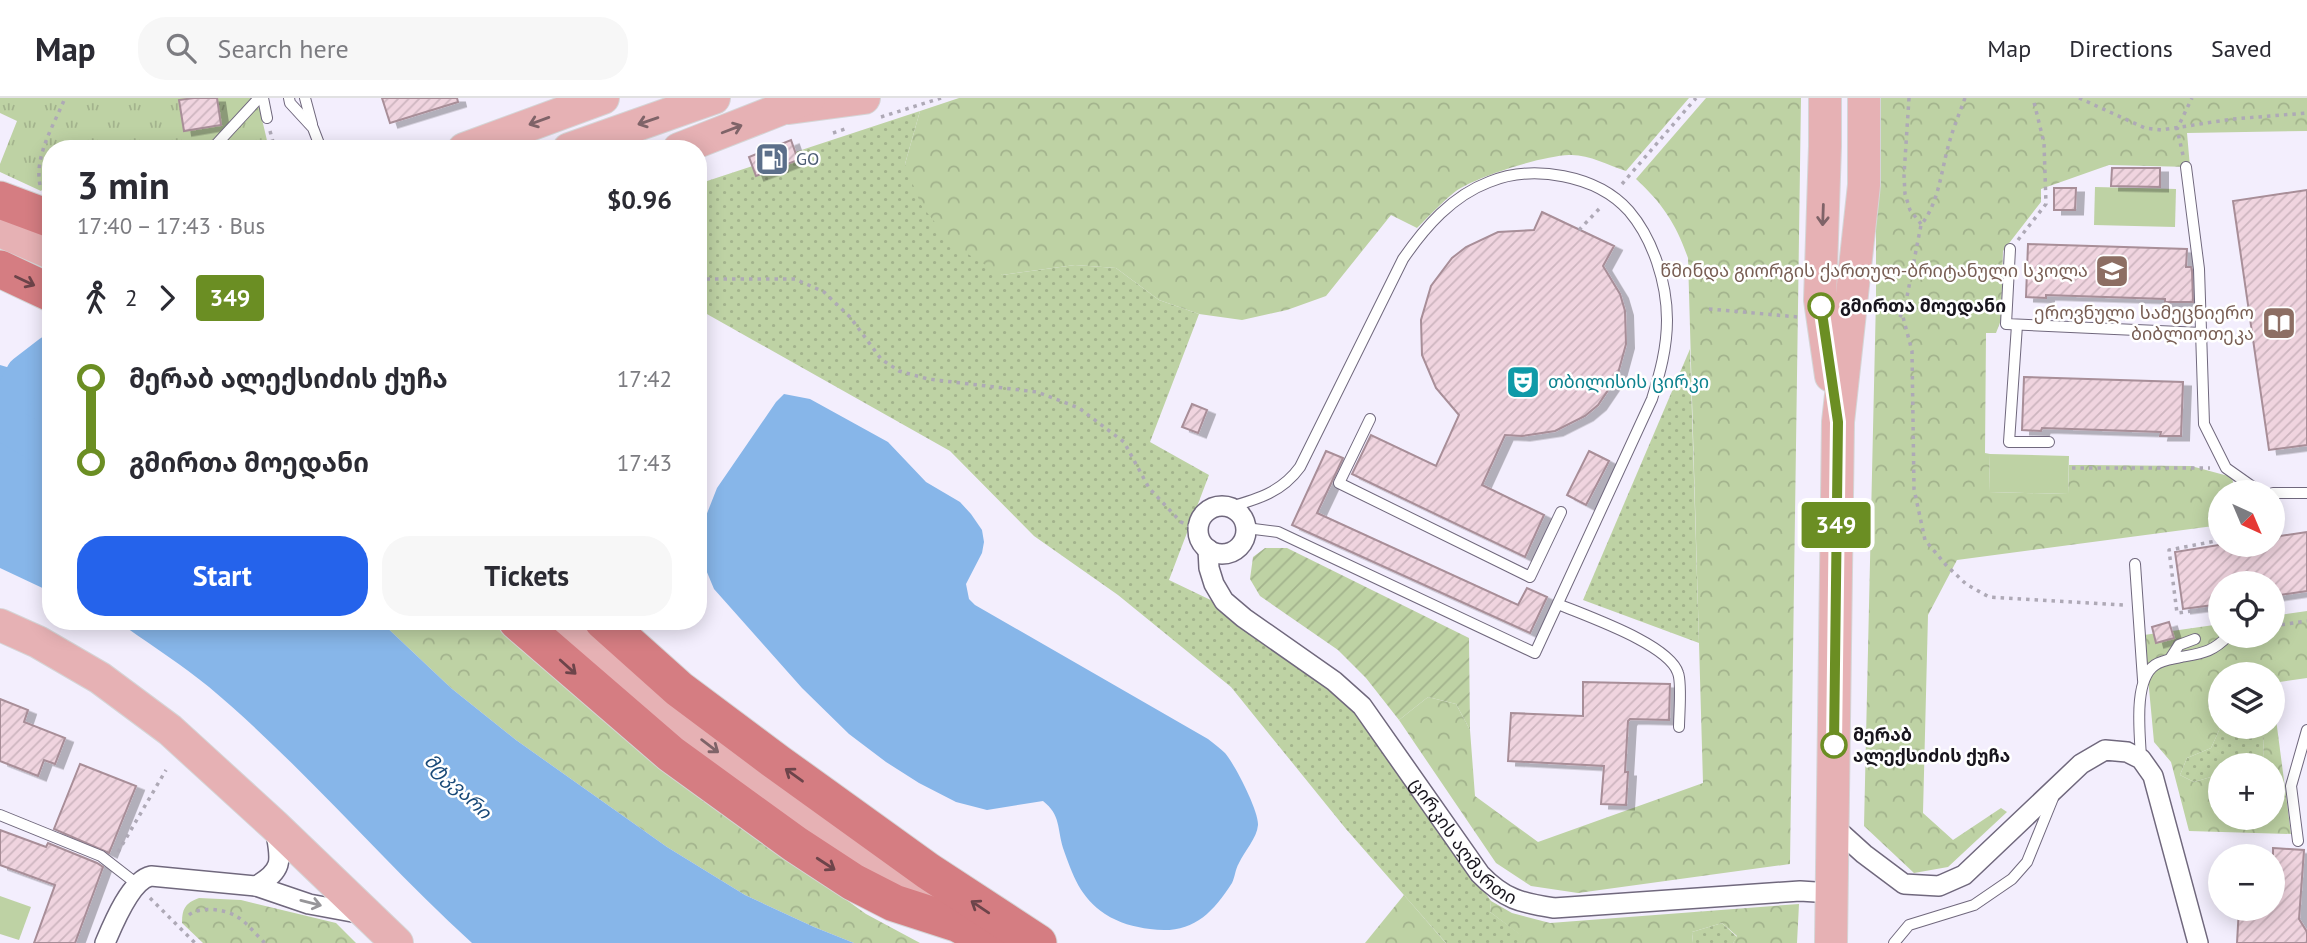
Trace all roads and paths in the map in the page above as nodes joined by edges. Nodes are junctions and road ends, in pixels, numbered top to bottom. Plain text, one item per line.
1 (65, 98) edge
2 (261, 98) edge
3 (289, 98) edge
4 (305, 98) edge
5 (603, 98) edge
6 (714, 98) edge
7 (941, 98) edge
8 (1696, 98) edge
9 (1825, 98) edge
10 (1844, 98) edge
11 (1864, 98) edge
12 (1909, 98) edge
13 (1965, 98) edge
14 (2032, 98) edge
15 (2079, 98) edge
16 (2192, 98) edge
17 (797, 103) edge
18 (2307, 113) edge
19 (867, 114) edge
20 (267, 118) dead end
21 (313, 128) junction
22 (2177, 129) junction
23 (833, 133) dead end
24 (48, 140) edge
25 (221, 140) edge
26 (318, 140) edge
27 (489, 140) edge
28 (595, 140) edge
29 (702, 140) edge
30 (42, 154) edge
31 (39, 167) dead end
32 (2186, 167) joint
33 (1627, 178) dead end
34 (1611, 197) junction
35 (0, 200) edge
36 (42, 216) edge
37 (1921, 225) junction
38 (1580, 230) dead end
39 (0, 231) edge
40 (42, 249) edge
41 (2010, 250) joint
42 (0, 268) edge
43 (707, 279) edge
44 (42, 289) edge
45 (1864, 301) junction
46 (1709, 309) dead end
47 (1811, 317) dead end
48 (1903, 317) junction
49 (2017, 324) junction
50 (2202, 333) junction
51 (1370, 419) dead end
52 (1838, 422) junction
53 (2049, 442) dead end
54 (2072, 468) dead end
55 (2225, 468) junction
56 (2242, 480) edge
57 (2286, 493) edge
58 (2307, 493) edge
59 (1230, 507) junction
60 (1561, 512) dead end
61 (1246, 528) junction
62 (1198, 530) junction
63 (2208, 542) edge
64 (1208, 549) junction
65 (2135, 564) dead end
66 (1558, 604) junction
67 (2138, 606) junction
68 (2208, 609) edge
69 (2307, 621) edge
70 (2285, 624) edge
71 (0, 625) edge
72 (527, 630) edge
73 (567, 630) edge
74 (613, 630) edge
75 (2195, 639) dead end
76 (2215, 648) edge
77 (2170, 659) junction
78 (2143, 681) junction
79 (1679, 727) dead end
80 (2307, 730) edge
81 (2141, 759) junction
82 (166, 770) dead end
83 (2058, 786) junction
84 (0, 815) edge
85 (274, 825) junction
86 (1833, 826) junction
87 (2298, 841) dead end
88 (111, 863) junction
89 (137, 884) junction
90 (256, 886) junction
91 (1832, 894) junction
92 (189, 915) dead end
93 (367, 915) junction
94 (959, 924) junction
95 (105, 943) edge
96 (195, 943) edge
97 (265, 943) edge
98 (397, 943) edge
99 (991, 943) edge
100 (1038, 943) edge
101 (1831, 943) edge
102 (1894, 943) edge
103 (2198, 943) edge

1 - 24 path
2 - 20 lane
2 - 25 lane
3 - 21 lane
4 - 21 lane
5 -> 27 main road
6 -> 28 main road
7 - 19 path
8 - 33 path
9 -> 52 main road
10 - 45 main road
11 - 45 main road
12 - 37 path
13 - 37 path
14 - 41 path
15 - 22 path
16 - 22 path
17 - 19 main road
29 -> 17 main road
18 - 22 path
19 - 23 path
21 - 26 lane
22 - 32 path
30 - 31 path
32 - 50 lane
34 - 38 path
34 - 59 lane
34 - 66 lane
35 - 36 highway
37 - 48 path
39 - 40 main road
41 - 49 lane
42 -> 44 highway
43 - 62 path
45 - 48 path
45 - 52 main road
46 - 47 path
48 - 67 path
49 - 50 lane
49 - 53 lane
50 - 55 lane
51 - 60 lane
52 - 86 main road
54 - 55 path
55 - 56 lane
57 - 58 lane
59 - 61 street
59 - 62 street
61 - 64 street
61 - 66 lane
62 - 64 street
63 - 68 path
64 - 91 street, ცირკის აღმართი
65 - 67 lane
66 - 79 lane
67 - 78 lane
69 - 70 path
71 - 85 main road
72 -> 94 highway
73 -> 94 main road
100 -> 74 highway
75 - 77 lane
76 - 77 lane
77 - 78 lane
78 - 81 lane
80 - 87 lane
81 - 83 street
81 - 103 street
82 - 88 path
83 - 86 street
83 - 102 lane
84 - 88 lane
85 - 90 street
85 - 93 main road
86 - 91 main road
88 - 89 lane
89 - 90 street
89 - 95 street
89 - 96 path
90 -> 93 street
91 - 101 main road
92 - 97 path
93 - 98 main road
94 - 99 highway

